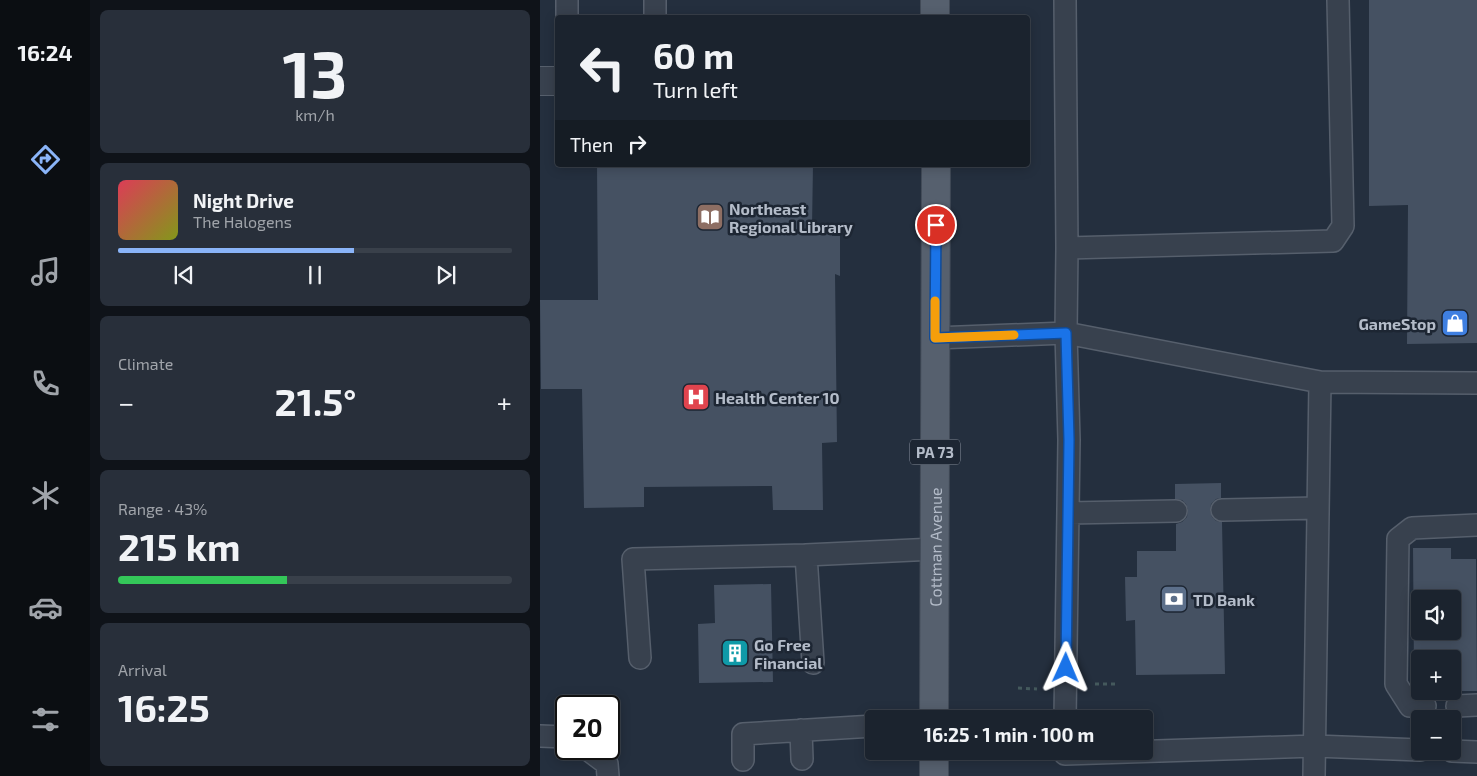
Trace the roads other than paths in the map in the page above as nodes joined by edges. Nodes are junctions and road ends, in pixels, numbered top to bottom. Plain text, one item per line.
1 (567, 0) edge
2 (655, 0) edge
3 (935, 0) edge
4 (1065, 0) edge
5 (1338, 0) edge
6 (568, 15) edge
7 (655, 15) edge
8 (935, 15) edge
9 (540, 81) edge
10 (555, 81) edge
11 (936, 167) edge
12 (1067, 248) junction
13 (1066, 333) junction
14 (935, 338) junction
15 (1320, 382) junction
16 (1477, 383) edge
17 (1318, 508) junction
18 (1222, 510) dead end
19 (1176, 511) dead end
20 (1068, 513) junction
21 (1477, 525) edge
22 (935, 549) junction
23 (806, 555) junction
24 (640, 658) dead end
25 (813, 663) dead end
26 (1425, 706) dead end
27 (934, 710) edge
28 (1065, 710) edge
29 (865, 726) edge
30 (802, 730) junction
31 (540, 736) edge
32 (555, 737) edge
33 (1315, 746) junction
34 (1411, 750) edge
35 (1153, 751) edge
36 (1461, 751) edge
37 (1477, 752) edge
38 (802, 759) dead end
39 (602, 760) edge
40 (743, 760) dead end
41 (934, 760) edge
42 (608, 776) edge
43 (934, 776) edge
44 (1314, 776) edge

1 - 6 lane
2 - 7 lane
3 - 8 main road
4 - 12 lane
5 - 12 lane
9 - 10 street
11 - 14 main road, Cottman Avenue / PA 73
12 - 13 lane
13 - 14 lane
13 - 15 lane
13 - 20 lane
14 - 22 main road, Cottman Avenue / PA 73
15 - 16 lane
15 - 17 lane
17 - 18 lane
17 - 33 lane
19 - 20 lane
20 - 28 lane
21 - 26 lane
22 - 23 lane
22 - 27 main road, Cottman Avenue / PA 73
23 - 24 lane
23 - 25 lane
29 - 30 lane
30 - 38 lane
30 - 40 lane
31 - 32 lane
33 - 34 lane
33 - 35 lane
33 - 44 lane
36 - 37 lane
39 - 42 lane
41 - 43 main road

